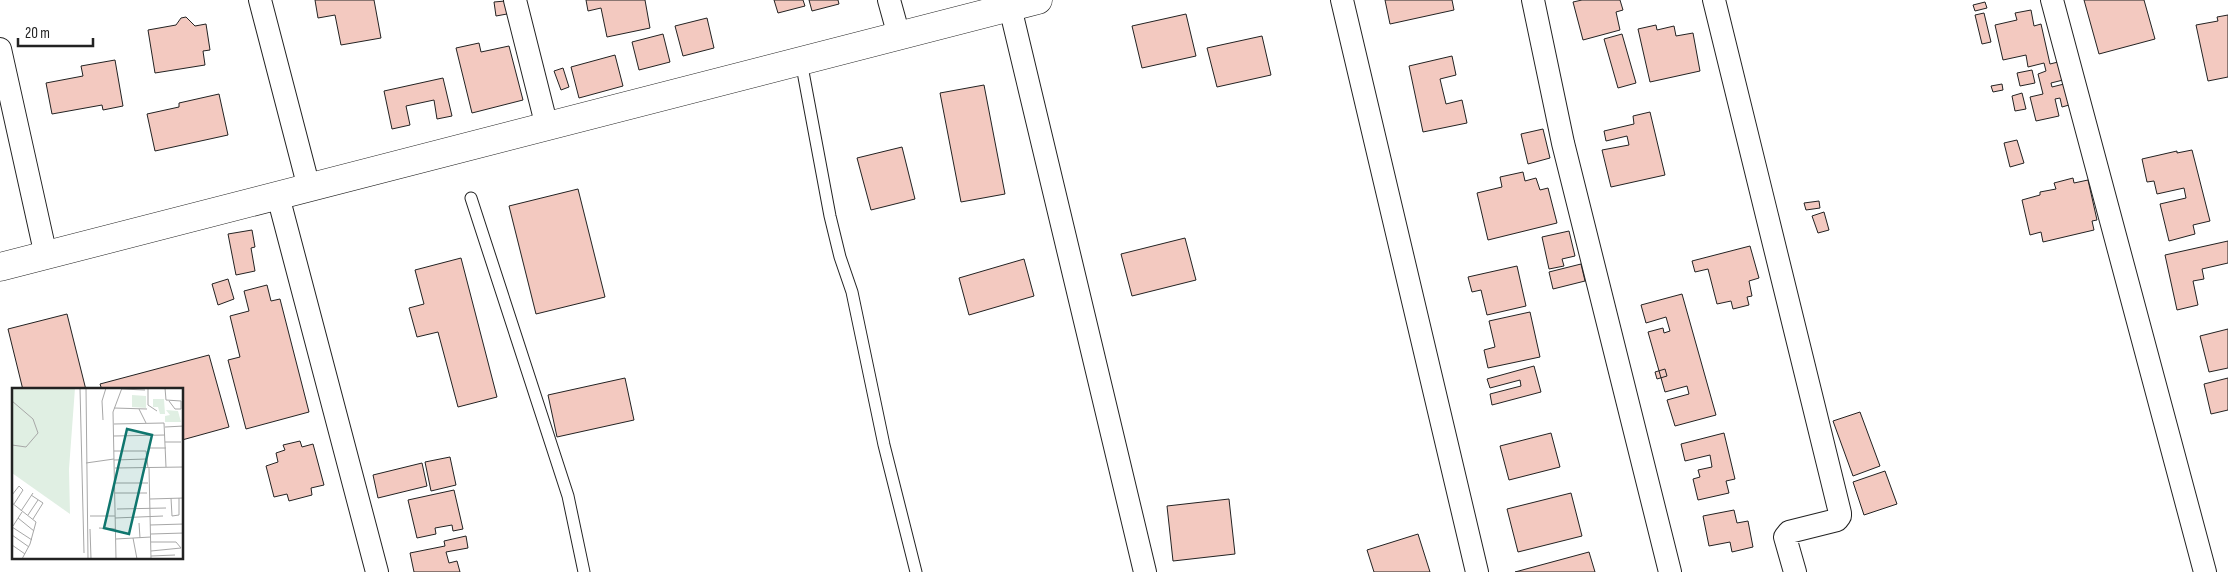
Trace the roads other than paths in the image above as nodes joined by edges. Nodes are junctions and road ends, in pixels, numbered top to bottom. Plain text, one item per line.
1 (260, 0) edge
2 (515, 0) edge
3 (889, 0) edge
4 (1038, 0) edge
5 (1342, 0) edge
6 (1533, 0) edge
7 (1714, 0) edge
8 (2052, 0) edge
9 (1010, 7) junction
10 (898, 36) junction
11 (0, 49) edge
12 (801, 61) junction
13 (547, 126) junction
14 (309, 188) junction
15 (278, 196) junction
16 (471, 198) dead end
17 (46, 256) junction
18 (0, 268) edge
19 (377, 572) edge
20 (584, 572) edge
21 (916, 572) edge
22 (1145, 572) edge
23 (1477, 572) edge
24 (1670, 572) edge
25 (1795, 572) edge
26 (2205, 572) edge

1 - 14 street
2 - 13 street
3 - 10 street
4 - 9 street
5 - 23 street
6 - 24 street
7 - 25 street
8 - 26 street
9 - 10 street
9 - 22 street
10 - 12 street
11 - 17 street
12 - 13 street
12 - 21 lane
13 - 14 street
14 - 15 street
15 - 17 street
15 - 19 street
16 - 20 lane
17 - 18 street

